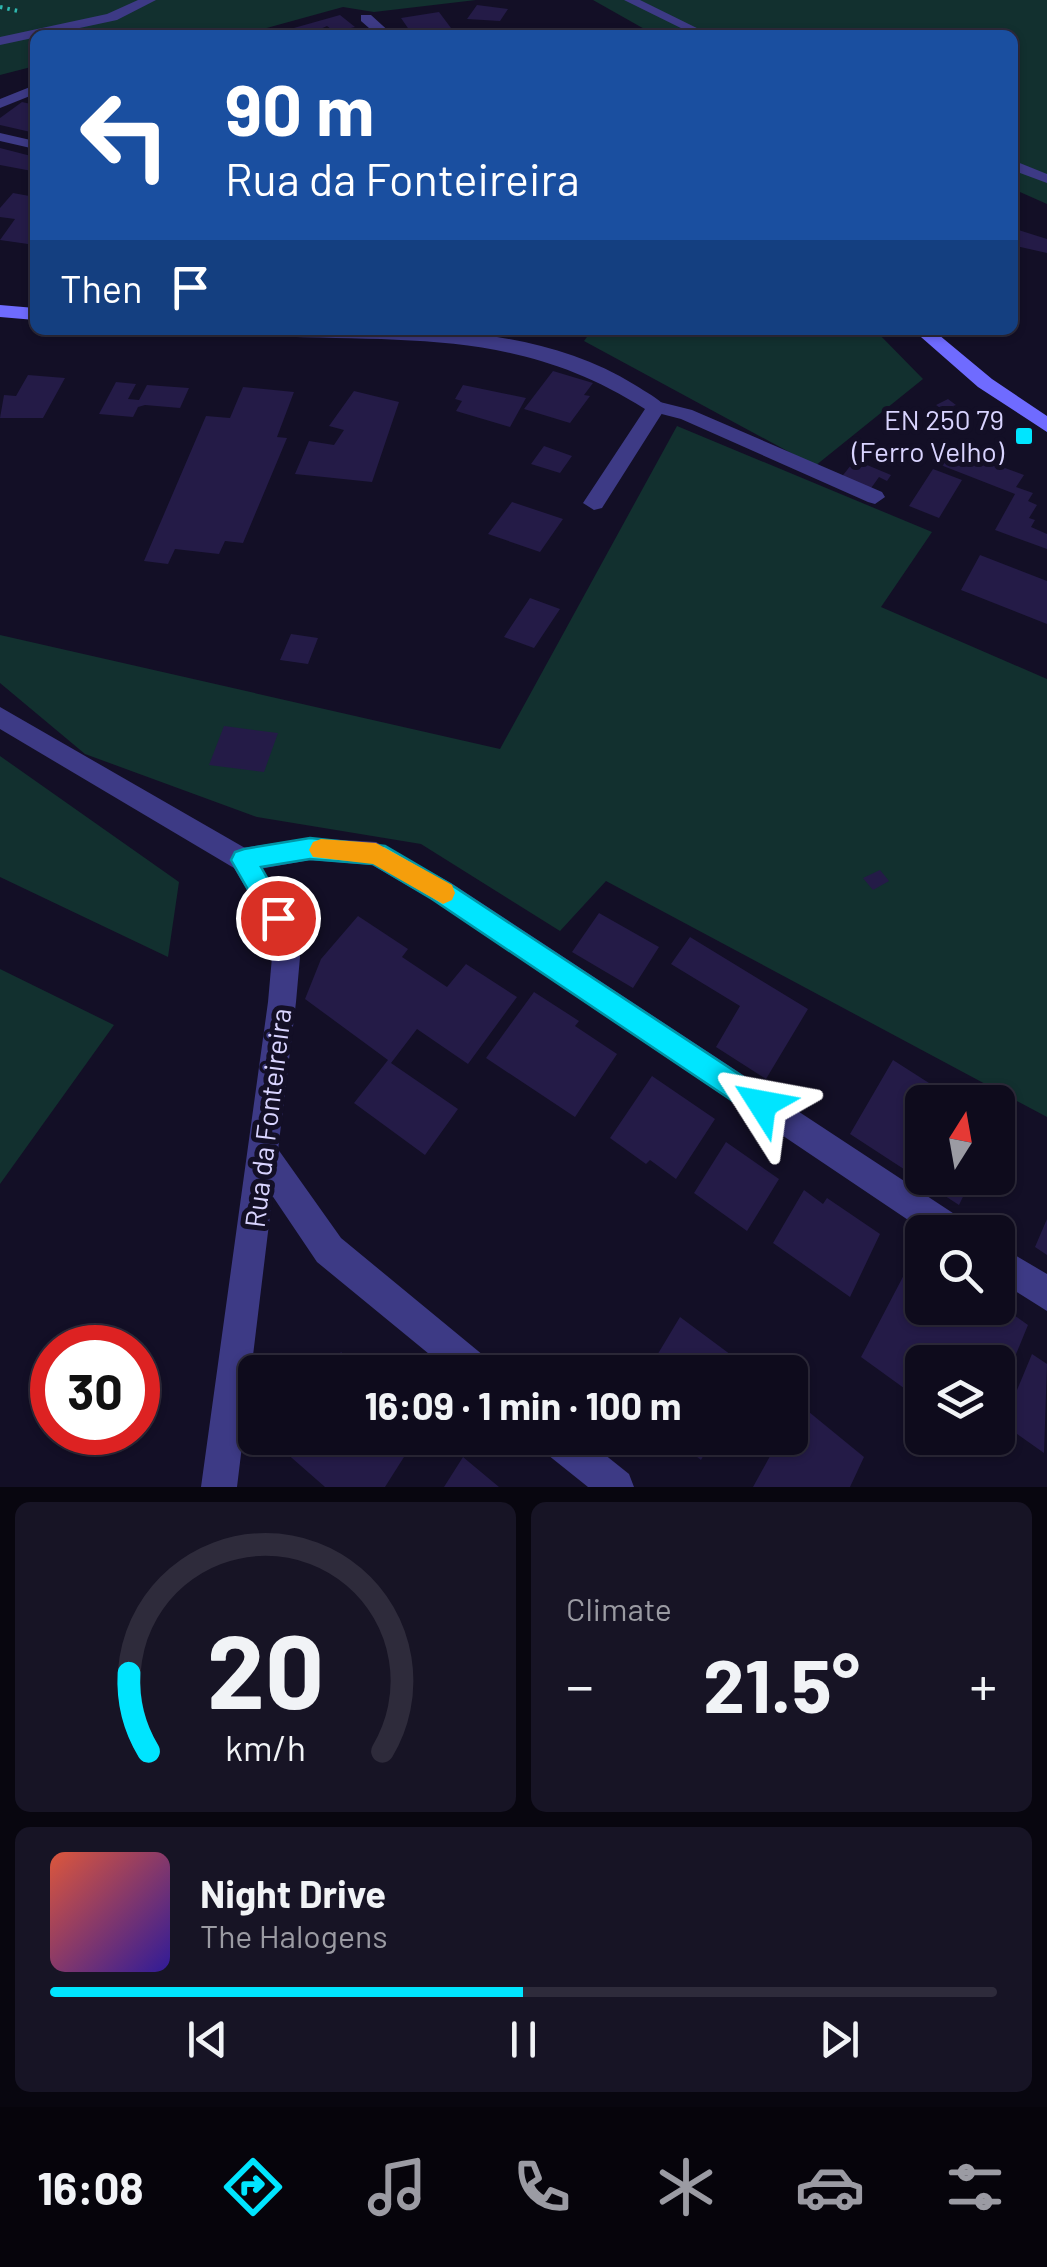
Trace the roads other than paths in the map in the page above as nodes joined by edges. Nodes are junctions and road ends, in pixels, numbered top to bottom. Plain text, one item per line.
1 (149, 0) edge
2 (630, 0) edge
3 (366, 18) dead end
4 (61, 30) edge
5 (380, 30) edge
6 (694, 30) edge
7 (30, 37) edge
8 (0, 41) edge
9 (30, 90) edge
10 (0, 104) edge
11 (0, 138) edge
12 (30, 145) edge
13 (1018, 167) edge
14 (1047, 179) edge
15 (0, 311) edge
16 (30, 314) edge
17 (412, 335) edge
18 (928, 335) edge
19 (656, 407) junction
20 (1047, 425) edge
21 (875, 497) dead end
22 (594, 504) dead end
23 (0, 717) edge
24 (244, 860) junction
25 (264, 1156) junction
26 (928, 1215) edge
27 (1015, 1273) edge
28 (1047, 1294) edge
29 (456, 1355) edge
30 (577, 1455) edge
31 (220, 1487) edge
32 (616, 1487) edge

1 - 4 street
2 - 6 lane
3 - 5 street
7 - 8 street
9 - 10 lane
11 - 12 lane
13 - 14 lane
15 - 16 main road
17 - 19 street
18 - 20 main road
19 - 21 lane
19 - 22 street
23 - 24 street, Rua da Fonteireira
24 - 25 street, Rua da Fonteireira
24 - 26 street
25 - 29 street
25 - 31 street, Rua da Fonteireira
27 - 28 street
30 - 32 street

